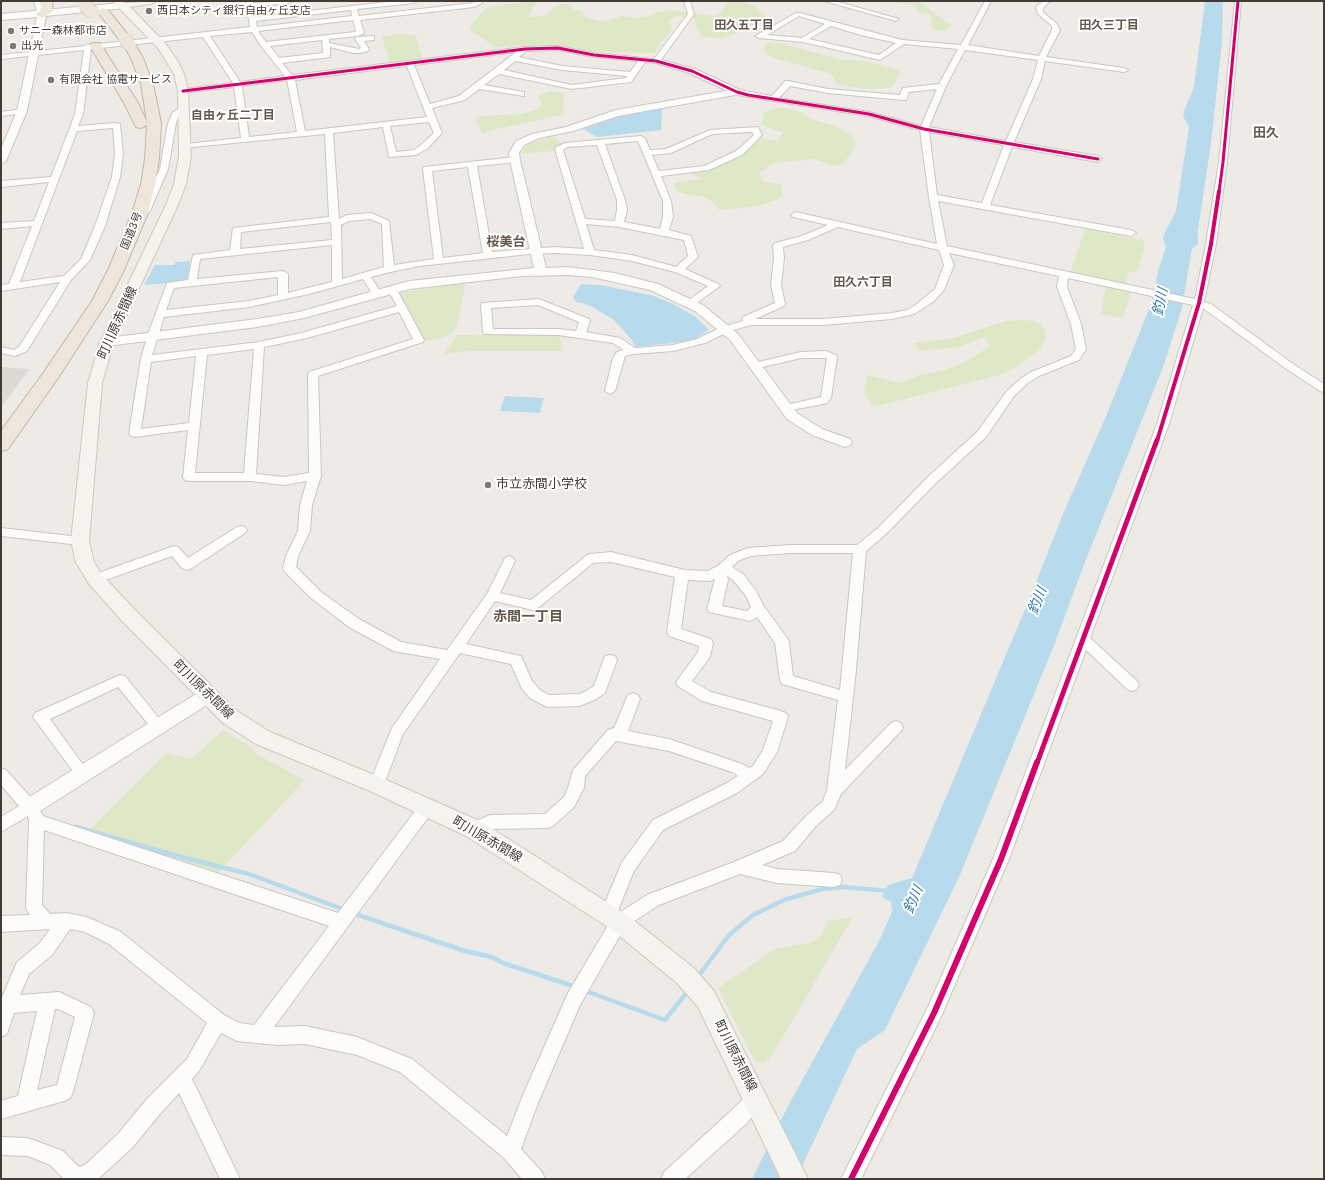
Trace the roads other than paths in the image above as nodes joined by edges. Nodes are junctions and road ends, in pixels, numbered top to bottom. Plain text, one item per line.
1 (36, 1) edge
2 (46, 1) edge
3 (150, 1) edge
4 (289, 1) edge
5 (414, 1) edge
6 (478, 1) edge
7 (688, 1) edge
8 (827, 1) edge
9 (988, 1) edge
10 (1047, 1) edge
11 (1238, 1) edge
12 (120, 3) edge
13 (250, 3) edge
14 (352, 4) edge
15 (92, 6) edge
16 (42, 14) junction
17 (1, 17) edge
18 (252, 19) junction
19 (356, 19) junction
20 (896, 19) dead end
21 (831, 23) junction
22 (254, 30) junction
23 (864, 33) junction
24 (205, 34) junction
25 (371, 38) dead end
26 (155, 39) junction
27 (803, 40) junction
28 (325, 41) junction
29 (122, 42) junction
30 (902, 42) junction
31 (264, 44) junction
32 (846, 44) junction
33 (92, 46) junction
34 (963, 46) junction
35 (524, 49) junction
36 (34, 53) junction
37 (1, 56) edge
38 (514, 58) junction
39 (1042, 58) junction
40 (643, 60) junction
41 (277, 61) junction
42 (656, 61) junction
43 (410, 63) junction
44 (1124, 70) dead end
45 (498, 71) junction
46 (633, 74) junction
47 (290, 78) junction
48 (238, 85) junction
49 (478, 86) junction
50 (942, 86) junction
51 (183, 91) junction
52 (737, 92) junction
53 (521, 94) dead end
54 (774, 99) junction
55 (427, 107) junction
56 (184, 110) junction
57 (22, 111) junction
58 (1, 114) edge
59 (432, 119) junction
60 (141, 124) junction
61 (386, 124) junction
62 (74, 129) junction
63 (924, 129) junction
64 (329, 131) junction
65 (301, 134) junction
66 (245, 140) junction
67 (600, 142) junction
68 (1008, 144) junction
69 (186, 146) junction
70 (647, 153) junction
71 (1098, 159) dead end
72 (515, 160) junction
73 (1, 161) edge
74 (472, 165) junction
75 (656, 174) junction
76 (54, 179) junction
77 (1, 184) edge
78 (933, 197) junction
79 (985, 207) junction
80 (796, 215) dead end
81 (581, 221) junction
82 (335, 222) junction
83 (38, 223) junction
84 (619, 224) junction
85 (836, 225) junction
86 (1, 226) edge
87 (664, 232) junction
88 (1132, 233) dead end
89 (130, 239) junction
90 (336, 242) junction
91 (943, 248) junction
92 (537, 251) junction
93 (590, 252) junction
94 (235, 253) junction
95 (488, 256) junction
96 (439, 261) junction
97 (389, 269) junction
98 (678, 270) junction
99 (540, 271) junction
100 (365, 275) junction
101 (1064, 275) junction
102 (67, 278) junction
103 (192, 283) junction
104 (337, 283) junction
105 (13, 287) junction
106 (2, 290) edge
107 (393, 290) junction
108 (376, 293) junction
109 (283, 297) junction
110 (690, 302) junction
111 (1196, 303) junction
112 (402, 308) junction
113 (160, 314) junction
114 (750, 322) junction
115 (726, 329) junction
116 (580, 334) junction
117 (152, 337) junction
118 (107, 342) junction
119 (259, 345) junction
120 (1, 350) edge
121 (633, 351) junction
122 (202, 353) junction
123 (146, 359) junction
124 (754, 366) junction
125 (1324, 389) edge
126 (610, 392) dead end
127 (786, 408) junction
128 (1, 423) edge
129 (194, 426) junction
130 (845, 442) dead end
131 (1, 445) edge
132 (315, 476) junction
133 (250, 477) junction
134 (241, 530) dead end
135 (1, 532) edge
136 (80, 541) junction
137 (860, 549) junction
138 (509, 561) dead end
139 (721, 570) junction
140 (682, 574) junction
141 (94, 579) junction
142 (492, 596) junction
143 (758, 608) junction
144 (1083, 639) junction
145 (454, 652) junction
146 (610, 660) dead end
147 (1132, 685) dead end
148 (207, 696) junction
149 (846, 697) junction
150 (633, 699) dead end
151 (158, 726) junction
152 (896, 727) dead end
153 (619, 735) junction
154 (82, 773) junction
155 (1, 774) edge
156 (750, 776) junction
157 (377, 785) junction
158 (835, 790) junction
159 (427, 807) junction
160 (33, 814) junction
161 (1, 825) edge
162 (474, 829) junction
163 (740, 867) junction
164 (834, 880) dead end
165 (614, 919) junction
166 (46, 921) junction
167 (66, 921) junction
168 (341, 922) junction
169 (1, 924) edge
170 (48, 1001) junction
171 (8, 1005) junction
172 (218, 1021) junction
173 (1, 1028) edge
174 (257, 1035) junction
175 (181, 1077) junction
176 (756, 1098) junction
177 (25, 1104) junction
178 (1, 1110) edge
179 (1, 1146) edge
180 (511, 1152) junction
181 (230, 1179) edge
182 (535, 1179) edge
183 (671, 1179) edge
184 (795, 1179) edge
185 (851, 1179) edge

1 - 16 street
2 - 16 highway
3 - 12 main road
4 - 13 street
5 - 14 street
6 - 19 street
7 - 42 street
8 - 20 street
9 - 34 street
10 - 39 street
11 - 111 street
12 - 16 street
12 - 26 main road, 町川原赤間線
13 - 18 street
14 - 18 street
14 - 19 street
15 - 29 highway, 国道3号
16 - 17 street
16 - 36 street
18 - 22 street
19 - 22 street
19 - 28 street
21 - 23 street
21 - 27 street
21 - 27 street
22 - 24 street
22 - 31 street
23 - 30 street
23 - 32 street
24 - 26 street
24 - 48 street
25 - 28 street
26 - 33 street
26 - 51 main road, 町川原赤間線
27 - 32 street
28 - 31 street
28 - 41 street
29 - 60 highway, 国道3号
29 - 89 highway, 国道3号
30 - 32 street
30 - 34 street
31 - 41 street
33 - 36 street
33 - 60 highway
33 - 62 street
34 - 39 street
34 - 50 street
35 - 38 street
35 - 40 street
35 - 43 street
36 - 37 street
36 - 57 street
38 - 45 street
38 - 46 street
39 - 44 street
39 - 68 street
40 - 42 street
40 - 46 street
41 - 47 street
42 - 52 street
43 - 47 street
43 - 55 street
45 - 46 street
45 - 49 street
47 - 48 street
47 - 65 street
48 - 51 street
48 - 66 street
49 - 53 street
49 - 55 street
50 - 54 street
50 - 63 street
51 - 56 main road, 町川原赤間線
52 - 54 street
52 - 72 street
54 - 63 street
55 - 59 street
56 - 69 main road, 町川原赤間線
56 - 89 street
57 - 58 street
57 - 73 street
59 - 61 street
59 - 61 street
60 - 128 highway, 国道3号
61 - 64 street
62 - 76 street
62 - 102 street
63 - 68 street
63 - 78 street
64 - 65 street
64 - 82 street
65 - 66 street
66 - 69 street
67 - 70 street
67 - 81 street
67 - 84 street
68 - 71 street
68 - 79 street
69 - 118 main road, 町川原赤間線
70 - 75 street
70 - 75 street
72 - 74 street
72 - 92 street
74 - 95 street
74 - 96 street
75 - 87 street
76 - 77 street
76 - 83 street
78 - 79 street
78 - 91 street
79 - 88 street
80 - 85 street
81 - 84 street
81 - 93 street
82 - 90 street
82 - 94 street
82 - 97 street
83 - 86 street
83 - 105 street
84 - 87 street
85 - 91 street
85 - 114 street
87 - 98 street
89 - 131 highway, 国道3号
90 - 94 street
90 - 104 street
91 - 101 street
91 - 114 street
92 - 93 street
92 - 95 street
92 - 99 street
93 - 98 street
94 - 103 street
95 - 96 street
96 - 97 street
97 - 100 street
98 - 110 street
99 - 107 street
99 - 110 street
100 - 104 street
100 - 108 street
101 - 111 street
101 - 137 street
102 - 105 street
102 - 120 street
103 - 109 street
103 - 113 street
104 - 109 street
105 - 106 street
107 - 108 street
107 - 112 street
108 - 117 street
109 - 113 street
110 - 115 street
111 - 125 street
111 - 144 street
112 - 119 street
112 - 132 street
113 - 117 street
114 - 115 street
115 - 121 street
115 - 124 street
116 - 116 street
116 - 121 street
117 - 118 street
117 - 123 street
118 - 136 main road, 町川原赤間線
119 - 122 street
119 - 133 street
121 - 126 street
122 - 123 street
122 - 129 street
123 - 129 street
124 - 127 street
124 - 127 street
127 - 130 street
129 - 133 street
132 - 133 street
132 - 145 street
134 - 141 street
135 - 136 street
136 - 141 main road, 町川原赤間線
137 - 139 street
137 - 149 street
138 - 142 street
139 - 140 street
139 - 143 street
139 - 143 street
140 - 142 street
140 - 156 street
141 - 148 main road, 町川原赤間線
142 - 145 street
143 - 149 street
144 - 147 street
144 - 185 street
145 - 146 street
145 - 157 street
148 - 151 street
148 - 157 main road, 町川原赤間線
149 - 158 street
150 - 153 street
151 - 154 street
151 - 154 street
152 - 158 street
153 - 156 street
153 - 162 street
154 - 160 street
155 - 160 street
156 - 165 street
157 - 159 main road, 町川原赤間線
158 - 163 street
159 - 162 main road, 町川原赤間線
159 - 168 street
160 - 161 street
160 - 166 street
160 - 168 street
162 - 165 main road, 町川原赤間線
163 - 164 street
163 - 165 street
165 - 176 main road, 町川原赤間線
165 - 180 street
166 - 167 street
166 - 169 street
167 - 171 street
167 - 172 street
168 - 174 street
170 - 171 street
170 - 177 street
170 - 177 street
171 - 173 street
172 - 174 street
172 - 175 street
174 - 180 street
175 - 179 street
175 - 181 street
176 - 183 street
176 - 184 main road, 町川原赤間線
177 - 178 street
180 - 182 street

